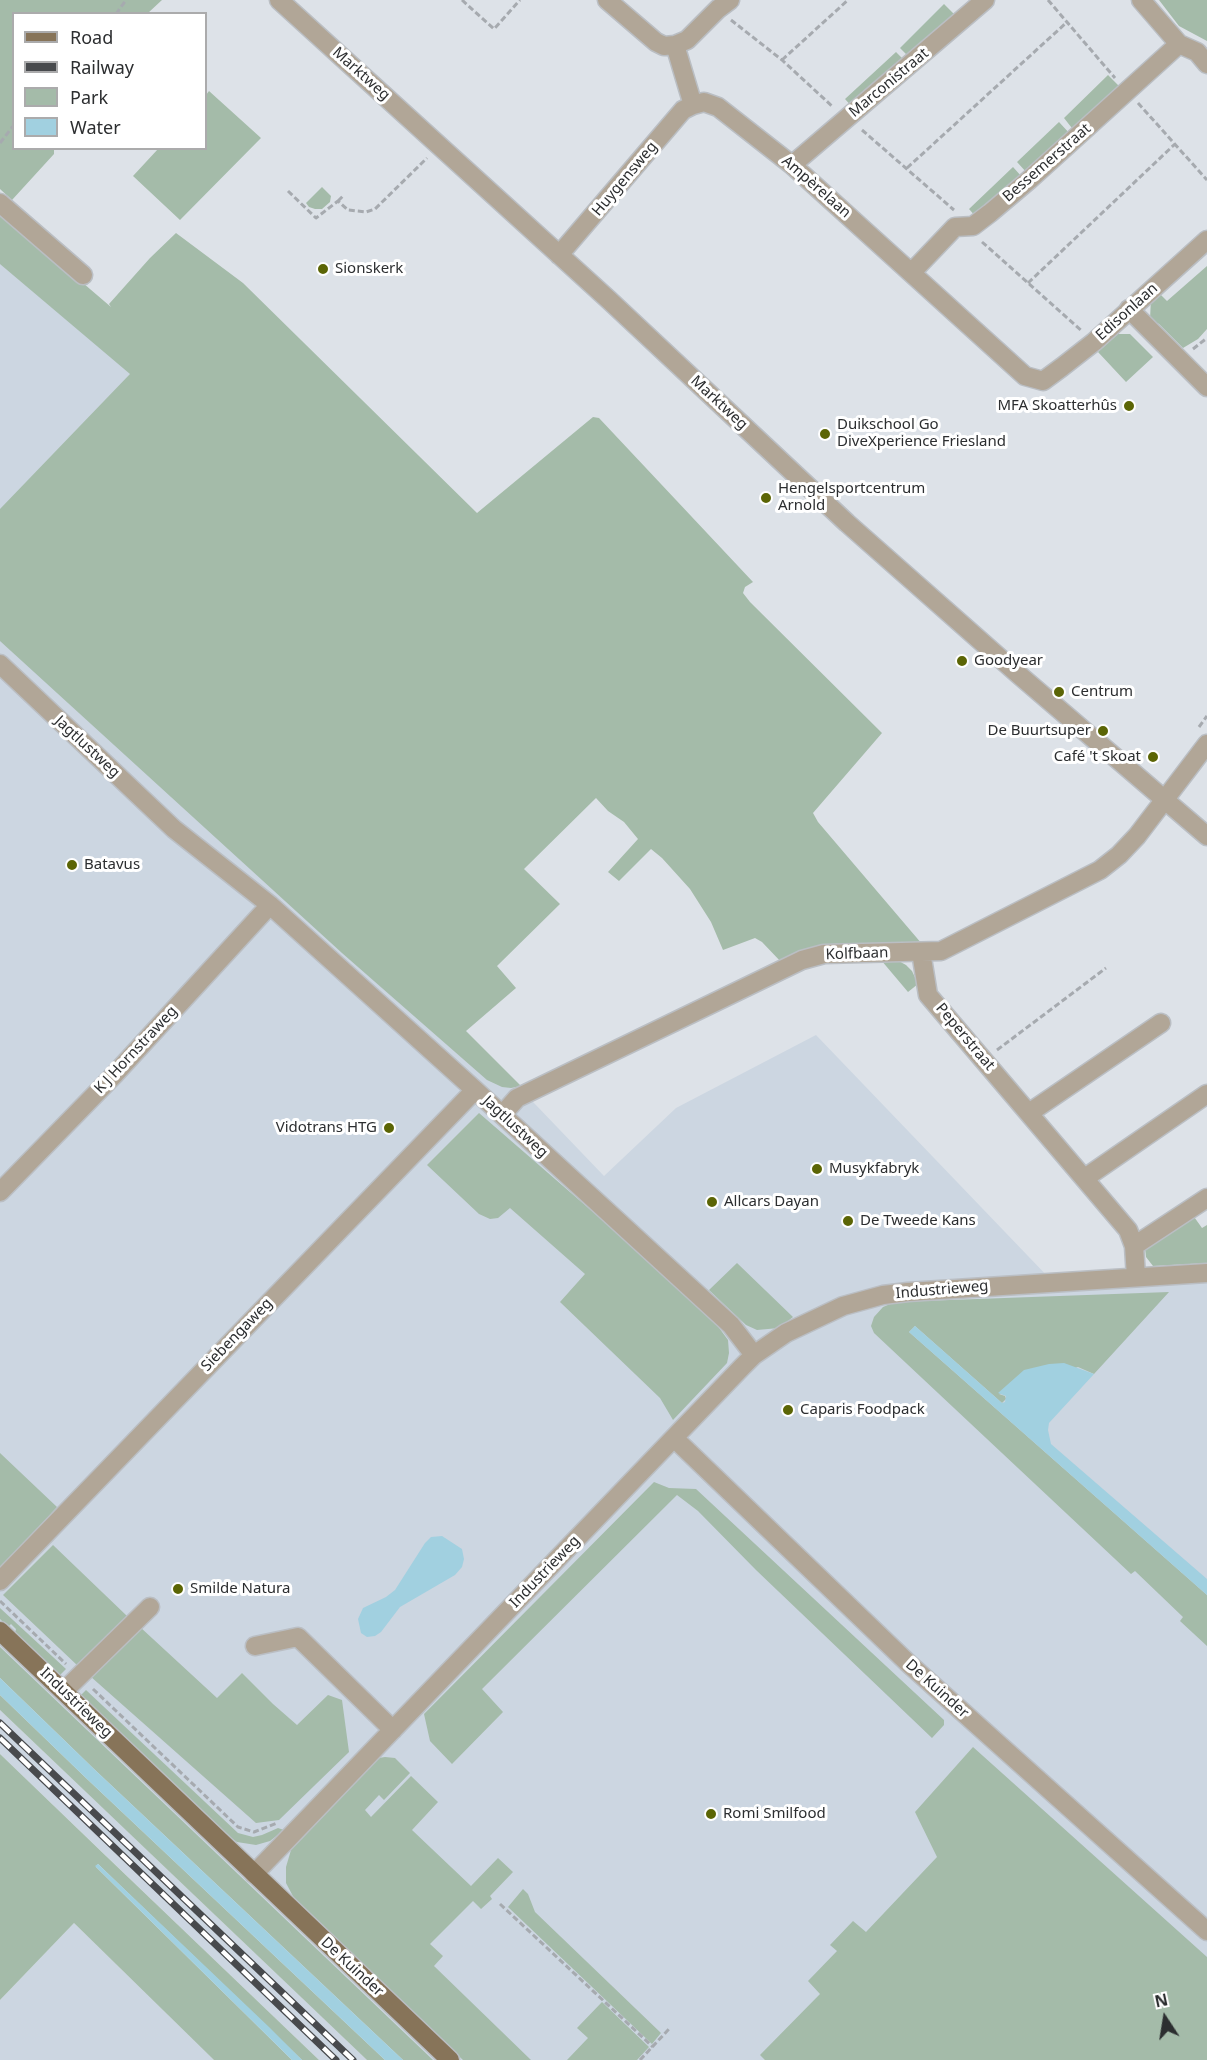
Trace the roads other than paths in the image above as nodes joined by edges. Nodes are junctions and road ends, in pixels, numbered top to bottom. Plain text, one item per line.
1 (279, 0) edge
2 (607, 0) edge
3 (985, 0) edge
4 (1142, 0) edge
5 (724, 5) edge
6 (1179, 44) junction
7 (675, 45) junction
8 (1207, 64) edge
9 (693, 105) junction
10 (792, 165) junction
11 (0, 203) edge
12 (1207, 240) edge
13 (560, 255) junction
14 (912, 272) junction
15 (83, 275) dead end
16 (1129, 309) junction
17 (1043, 381) joint
18 (1207, 387) edge
19 (0, 664) edge
20 (1207, 744) edge
21 (1165, 799) junction
22 (1207, 836) edge
23 (270, 905) junction
24 (921, 952) junction
25 (1161, 1023) dead end
26 (475, 1090) junction
27 (1207, 1094) edge
28 (1029, 1113) junction
29 (502, 1115) junction
30 (1084, 1178) junction
31 (0, 1192) edge
32 (1207, 1198) edge
33 (1134, 1246) junction
34 (1207, 1273) edge
35 (1136, 1277) junction
36 (754, 1355) junction
37 (674, 1438) junction
38 (0, 1581) edge
39 (150, 1607) dead end
40 (0, 1631) edge
41 (255, 1646) dead end
42 (63, 1691) junction
43 (393, 1730) junction
44 (254, 1874) junction
45 (1207, 1931) edge
46 (450, 2060) edge

1 - 13 street, Marktweg
2 - 7 street
3 - 10 street, Marconistraat
4 - 6 street
5 - 7 street
6 - 8 street
6 - 14 street, Bessemerstraat
7 - 9 street
9 - 10 street, Ampèrelaan
9 - 13 street, Huygensweg
10 - 14 street, Ampèrelaan
11 - 15 street
12 - 16 street, Edisonlaan
13 - 21 street, Marktweg
14 - 17 street, Ampèrelaan
16 - 17 street, Edisonlaan
16 - 18 street
19 - 23 street, Jagtlustweg
20 - 21 street, Kolfbaan
21 - 22 street, Marktweg
21 - 24 street, Kolfbaan
23 - 26 street, Jagtlustweg
23 - 31 street, K J Hornstraweg
24 - 28 street, Peperstraat
24 - 29 street, Kolfbaan
25 - 28 street
26 - 29 street, Jagtlustweg
26 - 38 street, Siebengaweg
27 - 30 street
28 - 30 street, Peperstraat
29 - 36 street, Jagtlustweg
30 - 33 street, Peperstraat
32 - 33 street
33 - 35 street, Peperstraat
34 - 35 street, Industrieweg
35 - 36 street, Industrieweg
36 - 37 street, Industrieweg
37 - 43 street, Industrieweg
37 - 45 street, De Kuinder
39 - 42 street
40 - 42 main road, Industrieweg
41 - 43 street
42 - 44 main road, Industrieweg
43 - 44 street, Industrieweg
44 - 46 main road, De Kuinder

